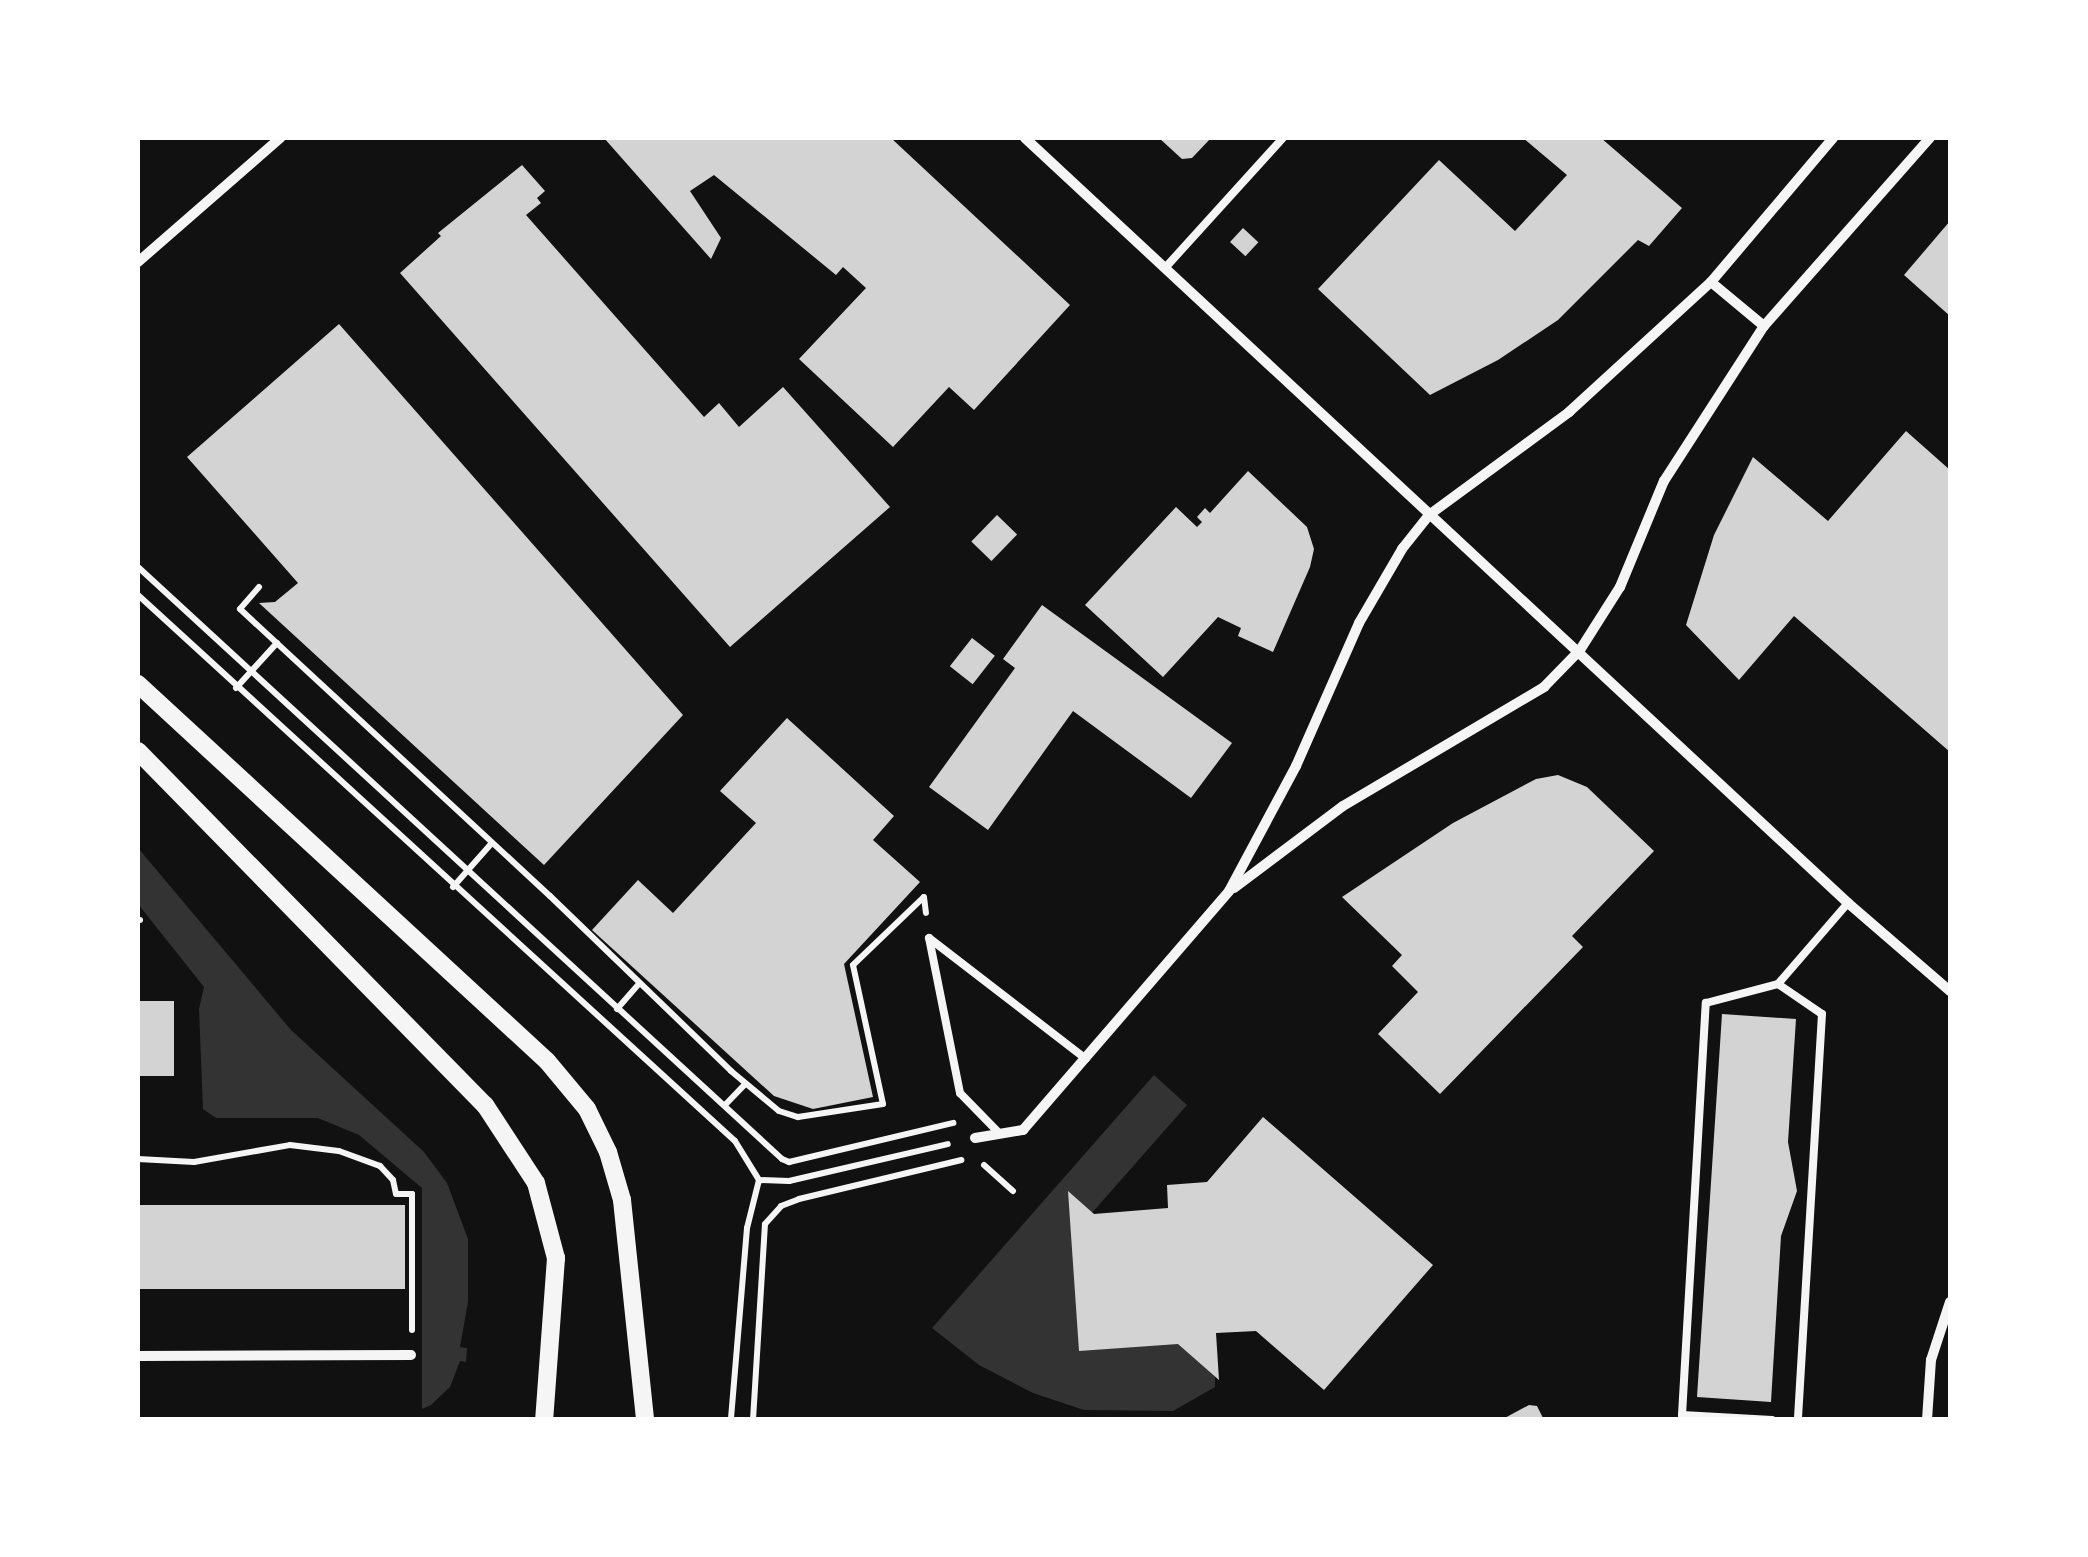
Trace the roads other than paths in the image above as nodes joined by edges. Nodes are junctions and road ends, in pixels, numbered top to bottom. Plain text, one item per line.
1 (280, 138) edge
2 (1026, 138) edge
3 (1283, 138) edge
4 (1833, 138) edge
5 (1930, 138) edge
6 (138, 262) edge
7 (1164, 268) junction
8 (1711, 282) junction
9 (1764, 326) junction
10 (1429, 515) junction
11 (1580, 650) junction
12 (138, 684) edge
13 (138, 751) edge
14 (1229, 892) junction
15 (1848, 903) junction
16 (1778, 984) junction
17 (1950, 992) edge
18 (1086, 1058) junction
19 (1000, 1134) junction
20 (975, 1138) road end
21 (1950, 1302) edge
22 (411, 1355) road end
23 (138, 1356) edge
24 (544, 1420) edge
25 (644, 1420) edge
26 (1772, 1420) edge
27 (1798, 1420) edge
28 (1926, 1420) edge

1 - 6 street
2 - 7 street
3 - 7 lane
4 - 8 street
5 - 9 street
7 - 10 street
8 - 9 street
8 - 10 street
9 - 11 street
10 - 11 street
10 - 14 street
11 - 14 street
11 - 15 street
12 - 25 street
13 - 24 street
14 - 18 street
15 - 16 lane
15 - 17 street
16 - 26 lane
16 - 27 lane
18 - 19 street
18 - 19 lane
19 - 20 street
21 - 28 street
22 - 23 street

